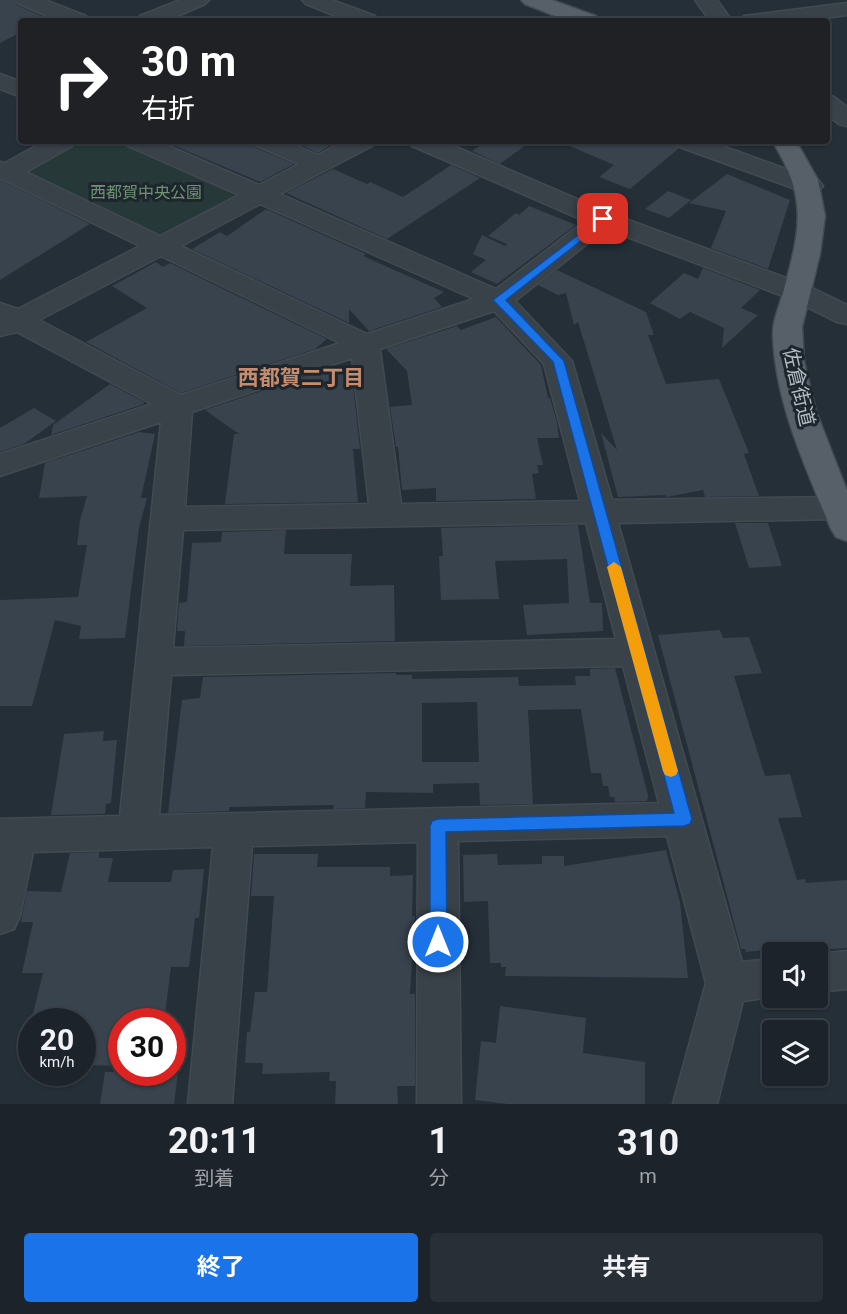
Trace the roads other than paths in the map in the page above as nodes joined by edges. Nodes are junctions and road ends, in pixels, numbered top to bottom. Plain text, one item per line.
1 (26, 0) edge
2 (198, 0) edge
3 (313, 0) edge
4 (532, 0) edge
5 (706, 0) edge
6 (847, 9) edge
7 (71, 18) edge
8 (155, 18) edge
9 (359, 18) edge
10 (580, 18) edge
11 (719, 18) edge
12 (776, 18) edge
13 (57, 144) edge
14 (144, 144) edge
15 (273, 144) edge
16 (357, 144) edge
17 (428, 144) edge
18 (694, 144) edge
19 (786, 144) edge
20 (319, 164) junction
21 (3, 171) edge
22 (810, 186) junction
23 (259, 195) junction
24 (603, 219) junction
25 (160, 245) junction
26 (798, 292) junction
27 (499, 300) junction
28 (847, 316) edge
29 (6, 320) edge
30 (365, 344) junction
31 (178, 406) junction
32 (0, 465) edge
33 (598, 512) junction
34 (387, 517) junction
35 (169, 519) junction
36 (843, 519) edge
37 (638, 652) junction
38 (154, 662) junction
39 (684, 819) junction
40 (438, 826) junction
41 (234, 831) junction
42 (138, 832) junction
43 (9, 836) edge
44 (0, 916) edge
45 (847, 970) edge
46 (828, 972) edge
47 (762, 979) edge
48 (727, 983) junction
49 (210, 1104) edge
50 (439, 1104) edge
51 (696, 1104) edge

1 - 7 street
2 - 8 street
3 - 9 street
4 - 10 main road
5 - 11 street
6 - 12 street
13 - 21 street
14 - 23 street
15 - 20 street
16 - 20 street
17 - 24 street
18 - 22 street
19 - 22 main road, 佐倉街道
20 - 23 street
21 - 25 street
22 - 26 main road, 佐倉街道
23 - 25 street
23 - 27 street
24 - 26 street
24 - 27 street
25 - 29 street
25 - 30 street
26 - 28 street
26 - 36 main road, 佐倉街道
27 - 30 street
27 - 33 street
29 - 31 street
30 - 31 street
30 - 34 street
31 - 32 street
31 - 35 street
33 - 34 street
33 - 36 street
33 - 37 street
34 - 35 street
35 - 38 street
37 - 38 street
37 - 39 street
38 - 42 street
39 - 40 street
39 - 48 street
40 - 41 street
40 - 50 street
41 - 42 street
41 - 49 street
42 - 43 street
43 - 44 street
45 - 46 street
47 - 48 street
48 - 51 street

